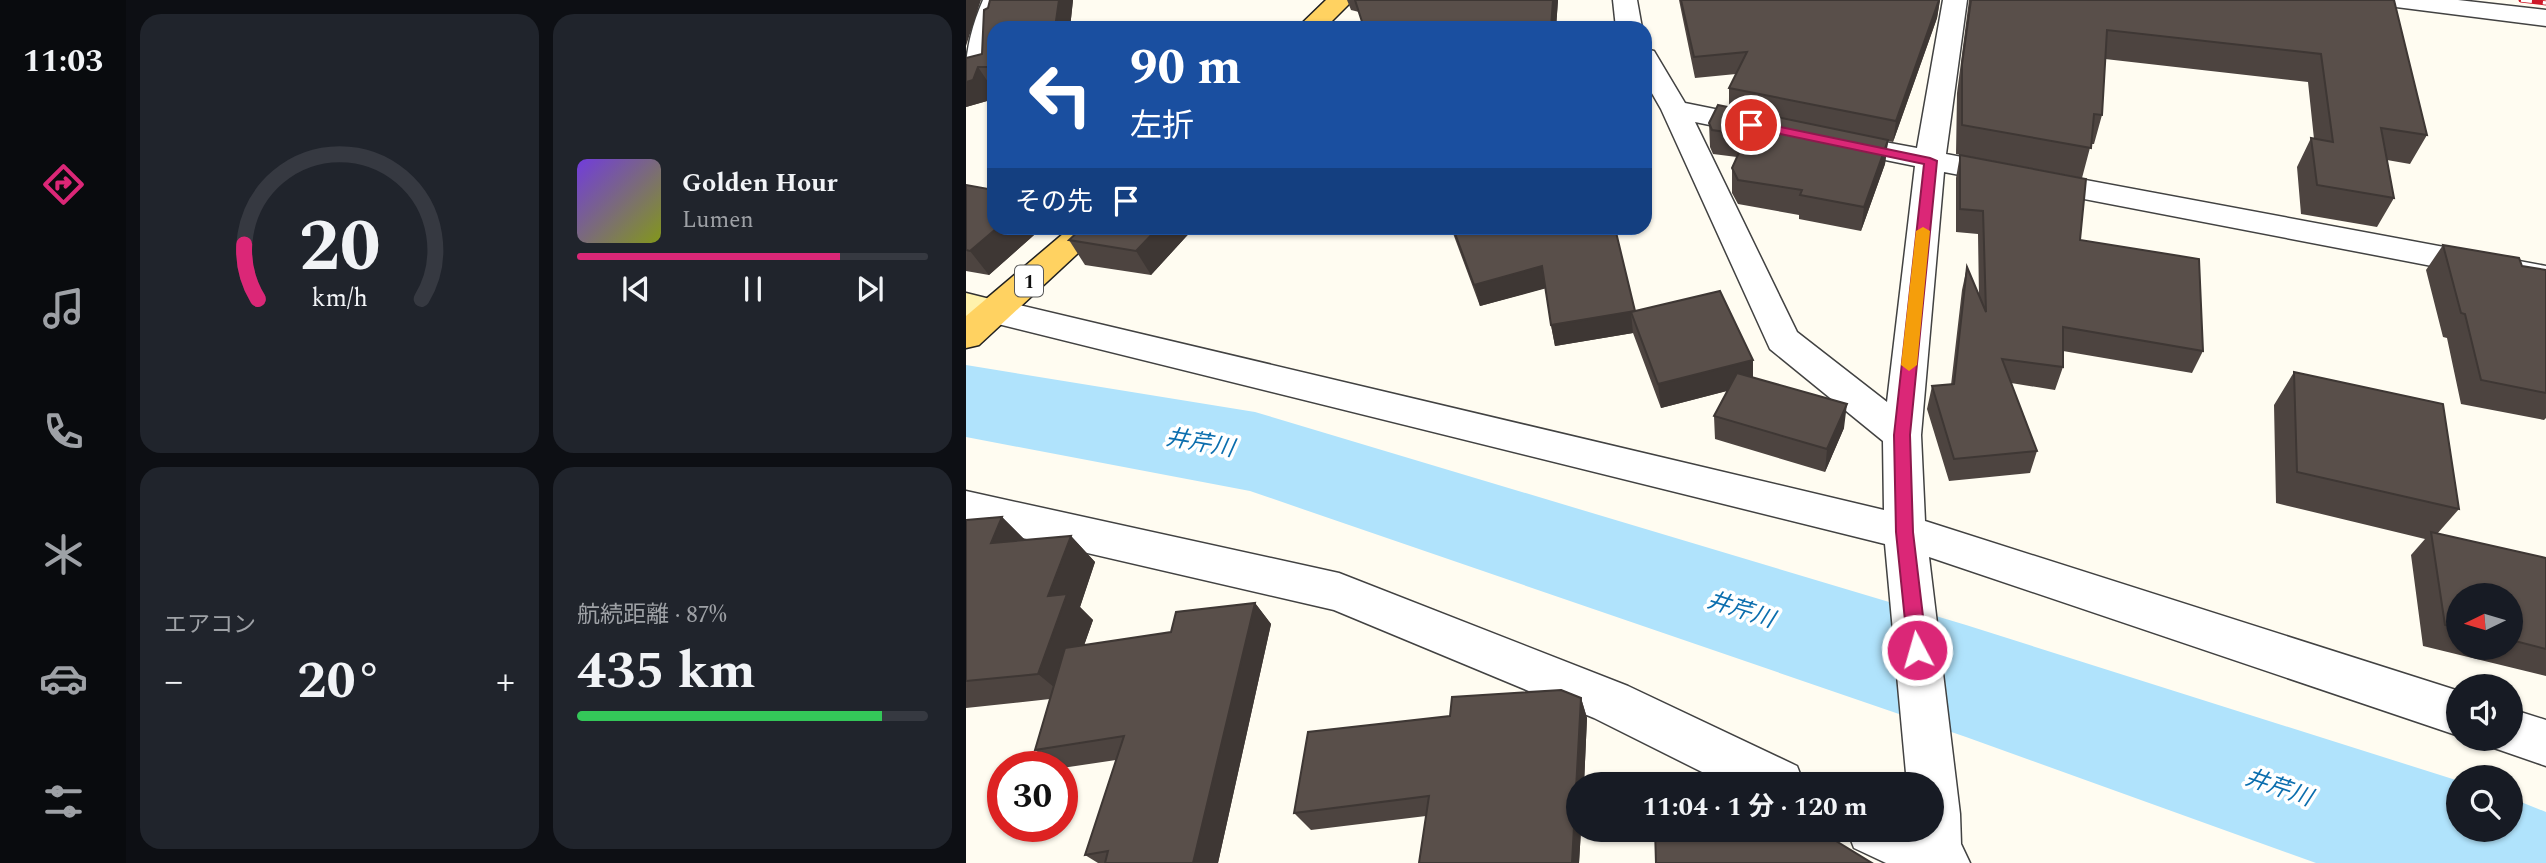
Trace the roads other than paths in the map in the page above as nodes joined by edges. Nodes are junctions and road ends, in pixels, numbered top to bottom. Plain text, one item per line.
1 (995, 0) edge
2 (1341, 0) edge
3 (1625, 0) edge
4 (1955, 0) edge
5 (2396, 0) edge
6 (2544, 14) edge
7 (987, 21) edge
8 (987, 21) edge
9 (1318, 21) edge
10 (1628, 21) edge
11 (987, 67) edge
12 (1652, 69) edge
13 (1675, 109) junction
14 (1930, 161) junction
15 (1080, 235) edge
16 (2546, 277) edge
17 (974, 322) edge
18 (1902, 435) junction
19 (966, 508) edge
20 (1907, 550) junction
21 (2446, 710) edge
22 (2523, 736) edge
23 (2546, 743) edge
24 (1754, 772) edge
25 (1911, 842) edge
26 (1937, 850) edge

1 - 7 street
2 - 9 main road
3 - 10 street
4 - 14 street
5 - 6 street
8 - 11 street
12 - 13 street
13 - 14 street
13 - 18 street
14 - 16 street
14 - 18 street
15 - 17 main road, 1
17 - 20 street
18 - 20 street
19 - 24 street
20 - 21 street
20 - 26 street
22 - 23 street
25 - 26 street

